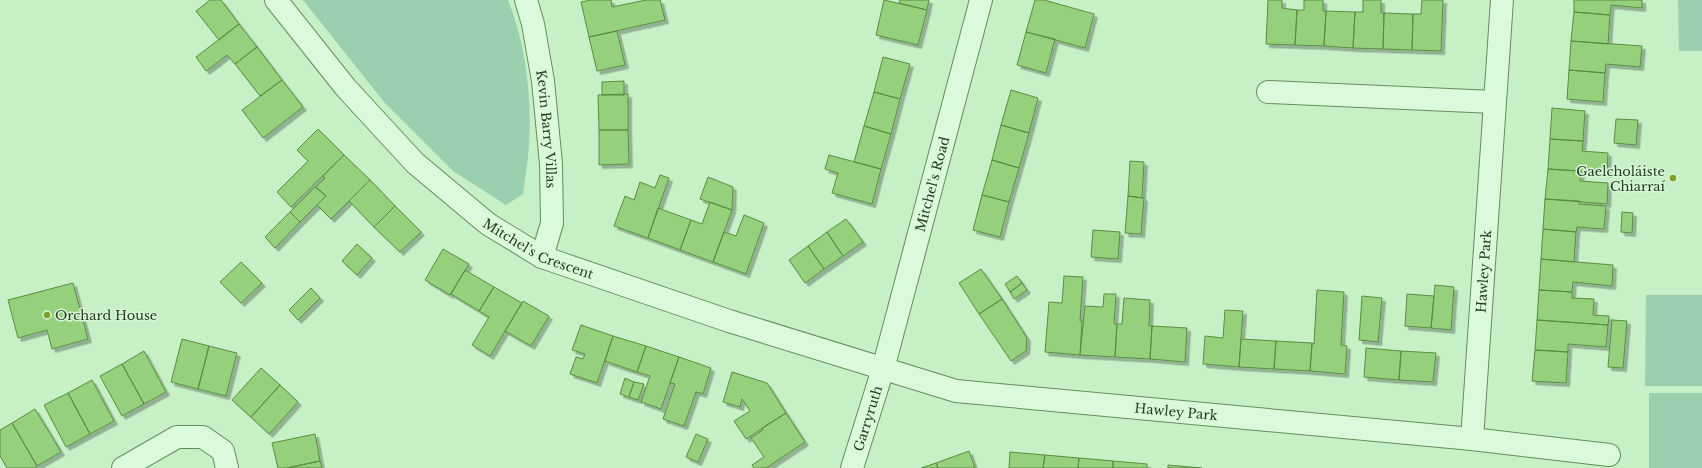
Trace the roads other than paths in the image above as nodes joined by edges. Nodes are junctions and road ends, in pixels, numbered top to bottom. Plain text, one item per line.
1 (276, 0) edge
2 (526, 0) edge
3 (981, 0) edge
4 (1502, 0) edge
5 (1268, 92) dead end
6 (1494, 102) junction
7 (542, 257) junction
8 (883, 369) junction
9 (1472, 439) junction
10 (1609, 455) dead end
11 (123, 468) edge
12 (227, 468) edge
13 (852, 468) edge

1 - 7 street, Mitchel's Crescent
2 - 7 street, Kevin Barry Villas
3 - 8 street, Mitchel's Road
4 - 6 street, Hawley Park
5 - 6 street
6 - 9 street, Hawley Park
7 - 8 street, Mitchel's Crescent
8 - 9 street, Hawley Park
8 - 13 street, Garryruth
9 - 10 street, Hawley Park
11 - 12 street

